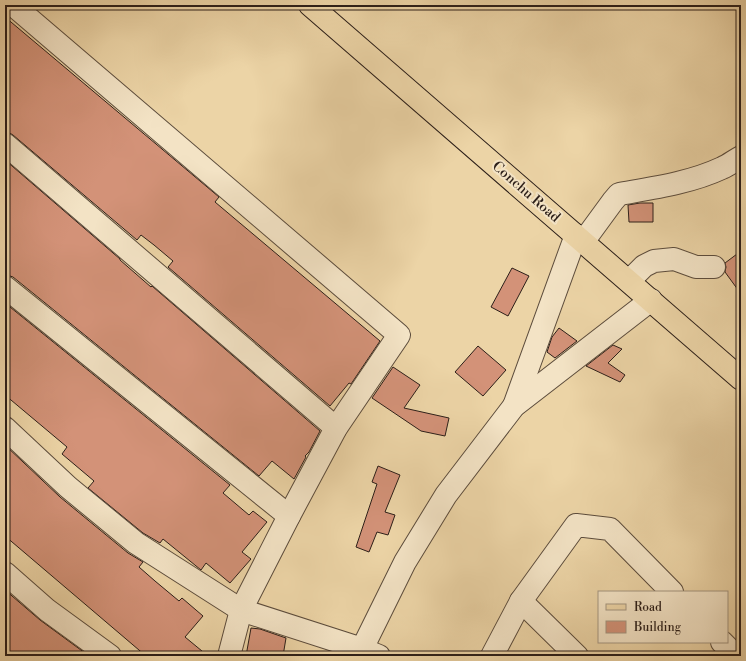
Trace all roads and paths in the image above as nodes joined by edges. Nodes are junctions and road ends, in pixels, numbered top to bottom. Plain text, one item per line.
1 (13, 5) edge
2 (310, 5) edge
3 (5, 144) edge
4 (741, 157) edge
5 (579, 238) junction
6 (714, 267) dead end
7 (628, 281) junction
8 (5, 287) edge
9 (651, 300) junction
10 (741, 379) edge
11 (514, 406) junction
12 (5, 428) edge
13 (336, 428) junction
14 (289, 516) junction
15 (5, 573) edge
16 (671, 591) edge
17 (520, 601) junction
18 (240, 610) junction
19 (723, 643) edge
20 (367, 654) edge
21 (110, 656) edge
22 (229, 656) edge
23 (492, 656) edge
24 (577, 656) edge
25 (736, 656) edge

1 - 13 street
2 - 5 main road, Conchu Road
3 - 13 street
4 - 5 street
5 - 7 main road, Conchu Road
5 - 11 street
6 - 7 street
7 - 9 main road, Conchu Road
8 - 14 street
9 - 10 main road, Conchu Road
9 - 11 street
11 - 20 street
12 - 18 street
13 - 14 street
14 - 18 street
15 - 21 street
16 - 17 street
17 - 23 street
17 - 24 street
18 - 20 street
18 - 22 street
19 - 25 street

